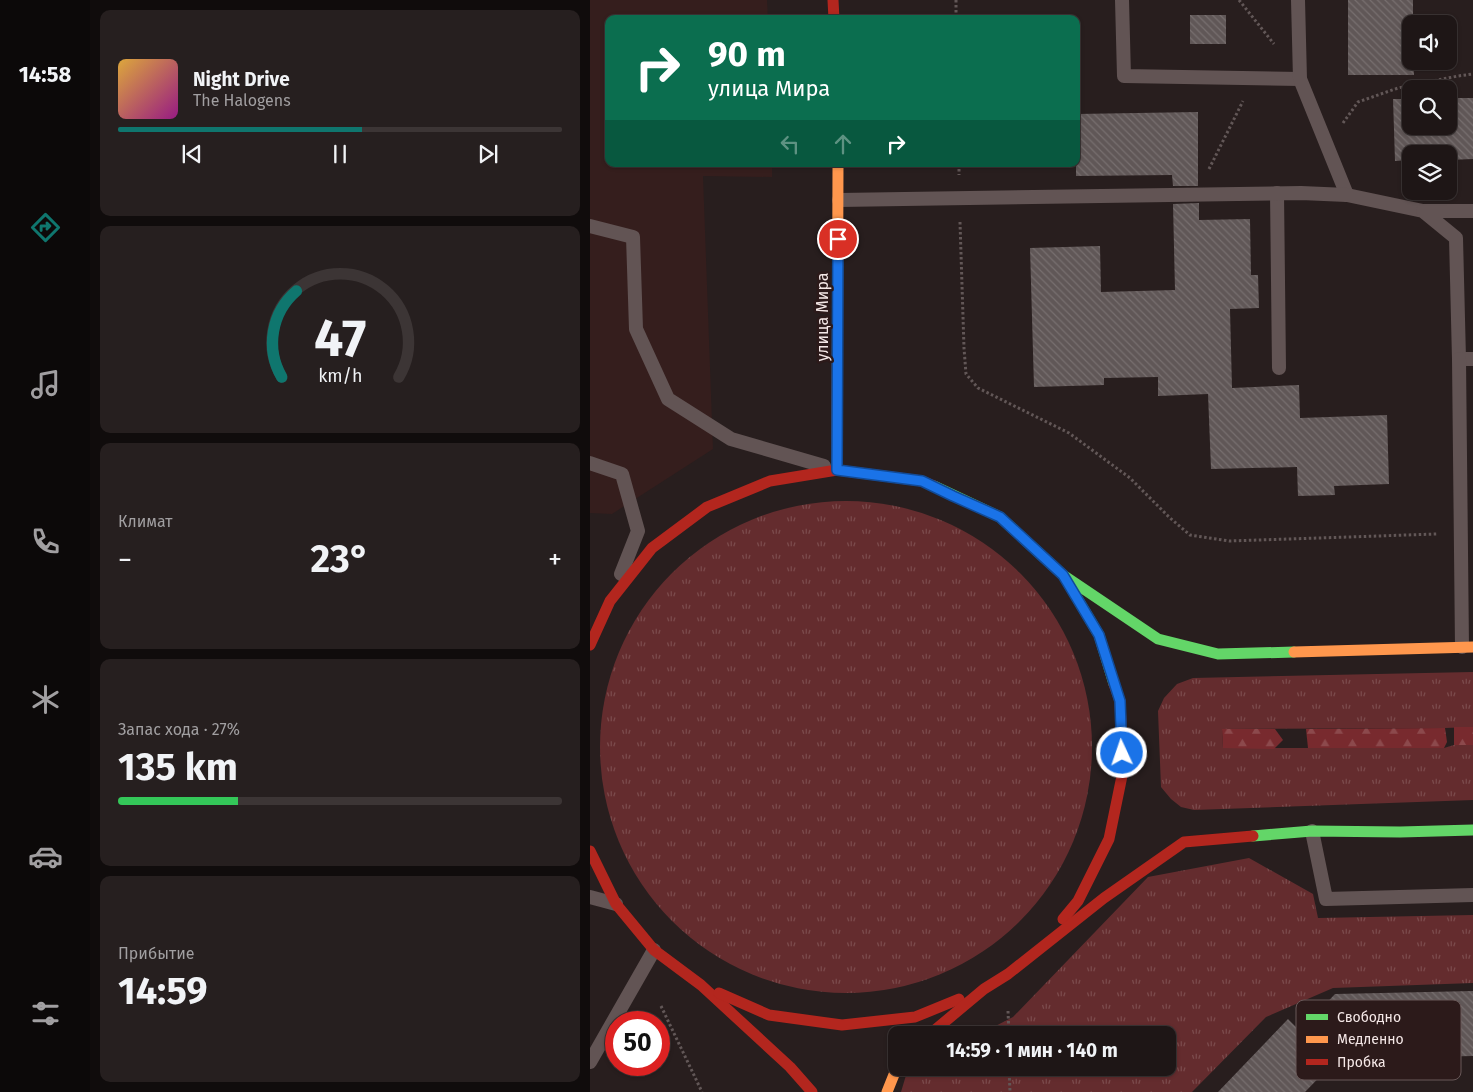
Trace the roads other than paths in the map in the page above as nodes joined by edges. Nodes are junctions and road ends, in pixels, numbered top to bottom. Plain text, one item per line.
1 (833, 0) edge
2 (1122, 0) edge
3 (1298, 0) edge
4 (834, 15) edge
5 (1300, 79) junction
6 (838, 167) edge
7 (1277, 193) junction
8 (1347, 195) junction
9 (838, 200) junction
10 (1423, 211) junction
11 (1473, 211) edge
12 (590, 226) edge
13 (1459, 359) junction
14 (1473, 359) edge
15 (1279, 368) dead end
16 (590, 463) edge
17 (837, 470) junction
18 (1467, 495) edge
19 (1063, 575) junction
20 (610, 601) junction
21 (590, 645) edge
22 (1467, 647) edge
23 (1473, 830) edge
24 (1312, 831) junction
25 (590, 851) edge
26 (1473, 895) edge
27 (590, 897) edge
28 (616, 904) junction
29 (654, 950) junction
30 (1033, 954) junction
31 (702, 985) junction
32 (984, 989) junction
33 (941, 1026) edge
34 (590, 1062) edge
35 (893, 1076) edge
36 (812, 1092) edge
37 (887, 1092) edge

1 - 4 main road
2 - 5 lane
3 - 5 lane
5 - 8 lane
6 - 9 main road, улица Мира
7 - 8 lane
7 - 9 lane
7 - 15 lane
8 - 10 lane
9 - 17 main road, улица Мира
10 - 11 lane
10 - 13 lane
12 - 17 lane
13 - 14 lane
13 - 18 lane
16 - 20 lane
17 - 19 main road
17 - 20 main road
18 - 22 lane
19 - 22 main road
19 - 30 main road
20 - 21 main road
23 - 24 main road
24 - 26 lane
24 - 30 main road
25 - 28 main road
27 - 28 lane
28 - 29 main road
29 - 31 main road
29 - 34 lane
30 - 32 main road
31 - 32 main road
31 - 36 main road
32 - 33 main road
35 - 37 main road

